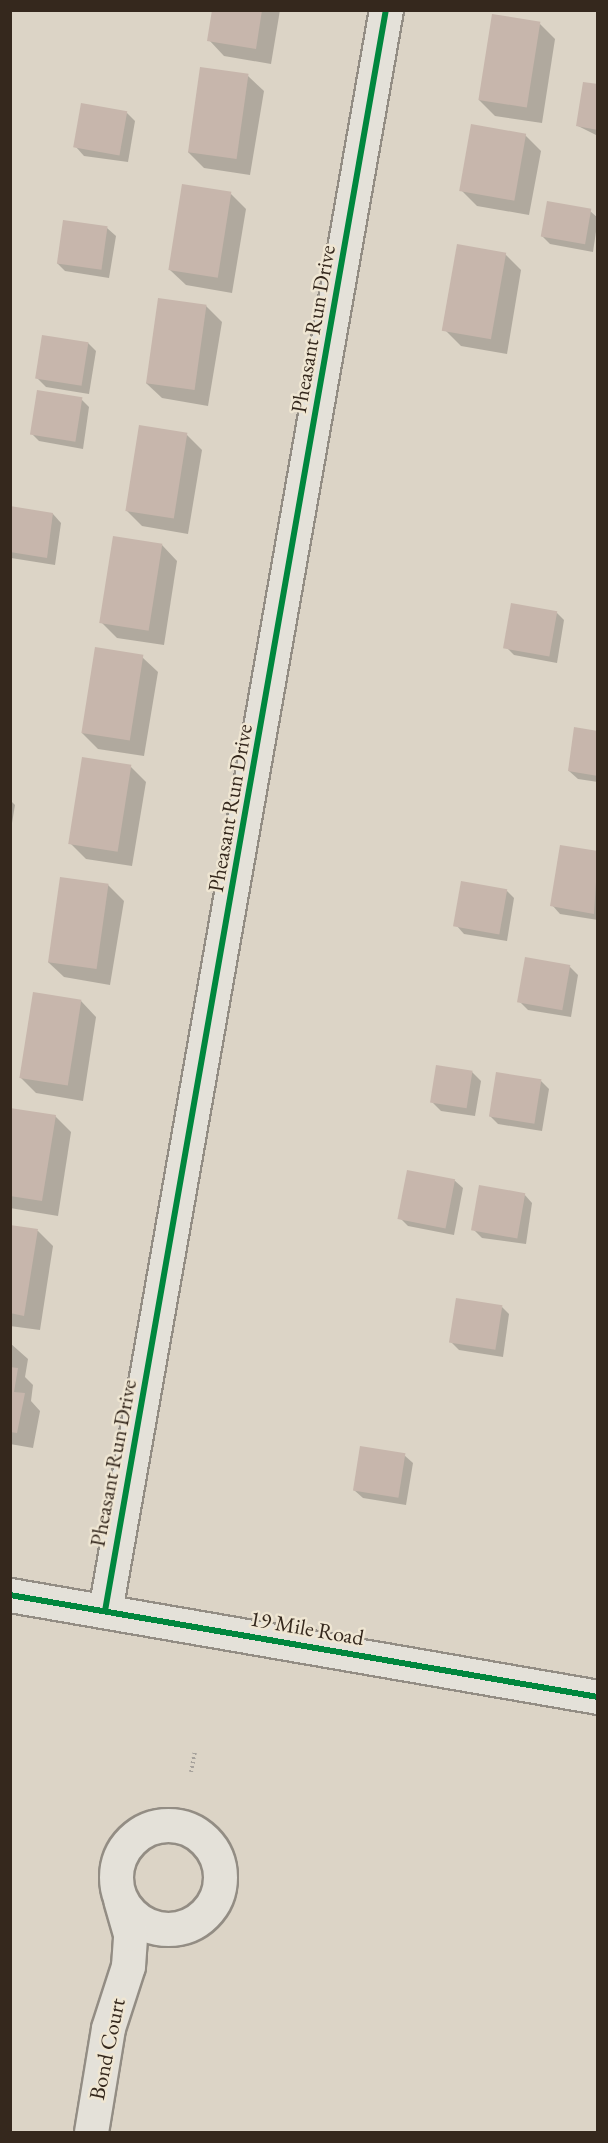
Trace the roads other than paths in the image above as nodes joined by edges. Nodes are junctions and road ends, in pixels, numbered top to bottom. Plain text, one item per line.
1 (386, 10) edge
2 (10, 1595) edge
3 (105, 1611) junction
4 (597, 1697) edge
5 (120, 1900) junction
6 (179, 1929) junction
7 (128, 1966) junction
8 (91, 2133) edge

1 - 3 street, Pheasant Run Drive
2 - 3 street, 19 Mile Road
3 - 4 street, 19 Mile Road
5 - 6 street
5 - 6 street, Bond Court
5 - 7 street, Bond Court
6 - 7 street, Bond Court
7 - 8 street, Bond Court

